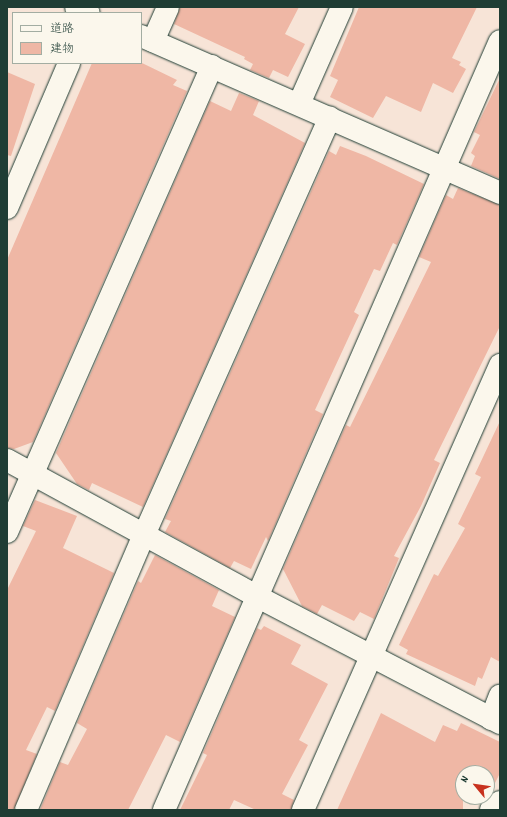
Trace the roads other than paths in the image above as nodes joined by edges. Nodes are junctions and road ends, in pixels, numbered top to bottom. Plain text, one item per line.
1 (76, 7) edge
2 (168, 7) edge
3 (342, 7) edge
4 (87, 12) edge
5 (147, 38) edge
6 (500, 41) edge
7 (69, 64) edge
8 (212, 66) junction
9 (299, 104) junction
10 (330, 118) junction
11 (445, 169) junction
12 (500, 193) edge
13 (7, 208) edge
14 (500, 365) edge
15 (7, 460) edge
16 (32, 474) junction
17 (7, 532) edge
18 (144, 535) junction
19 (258, 597) junction
20 (373, 658) junction
21 (500, 696) edge
22 (496, 721) edge
23 (500, 802) edge
24 (26, 810) edge
25 (164, 810) edge
26 (303, 810) edge
27 (491, 810) edge

1 - 4 street
2 - 5 street
3 - 9 street
5 - 8 street
6 - 11 street
7 - 13 street
8 - 9 street
8 - 16 street
9 - 10 street
10 - 11 street
10 - 18 street
11 - 12 street
11 - 19 street
14 - 20 street
15 - 16 street
16 - 17 street
16 - 18 street
18 - 19 street
18 - 24 street
19 - 20 street
19 - 25 street
20 - 22 street
20 - 26 street
21 - 22 street
23 - 27 street

